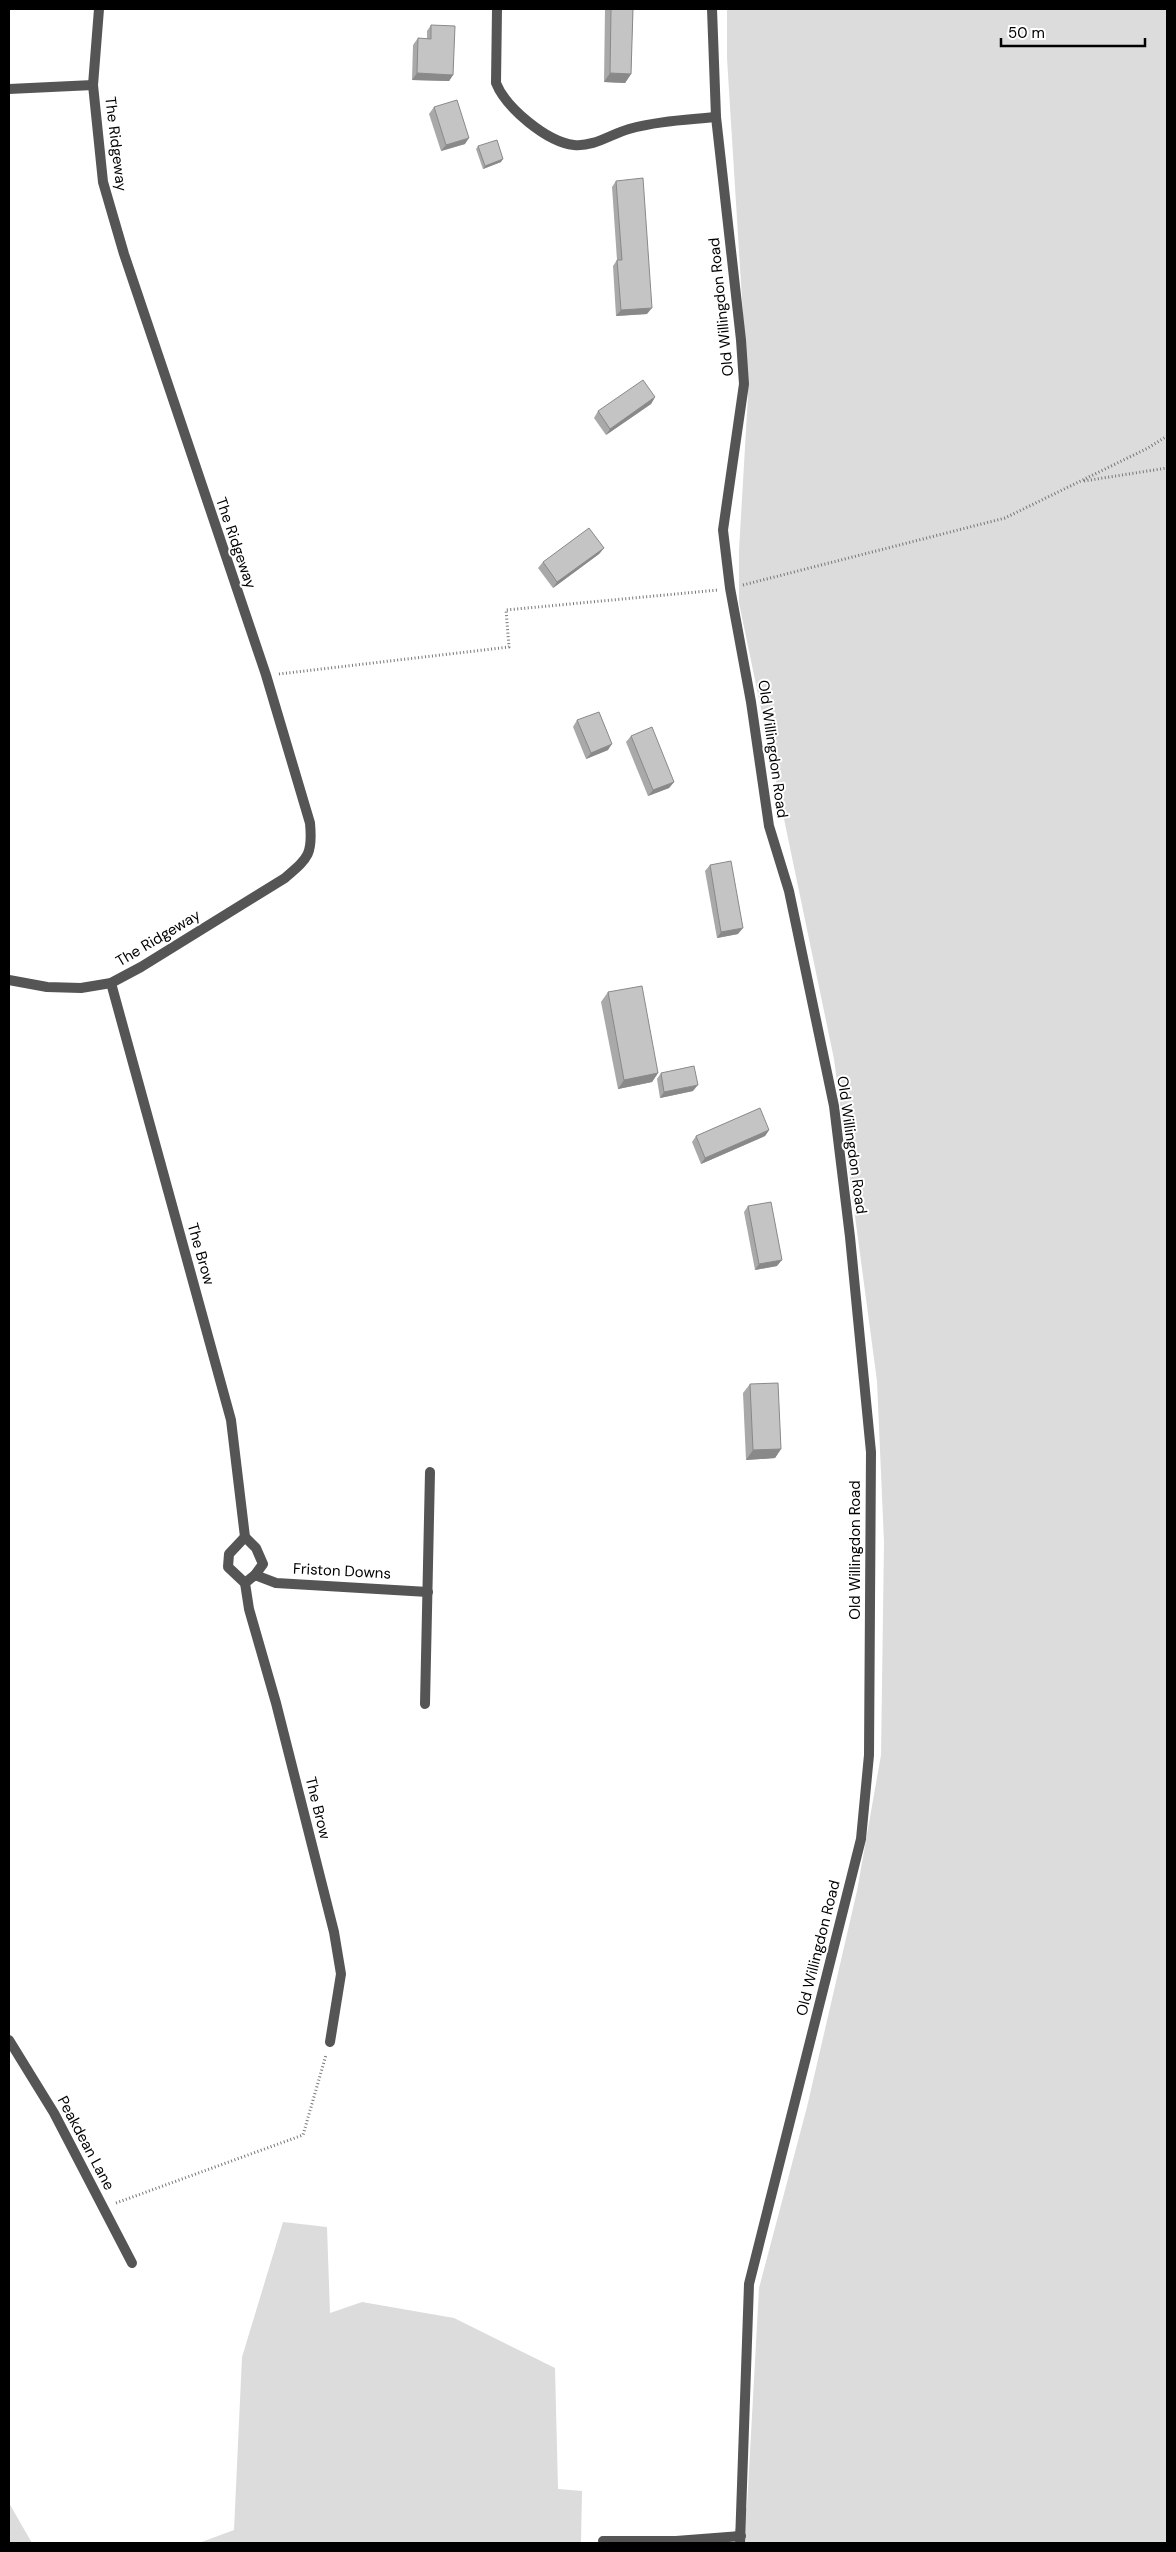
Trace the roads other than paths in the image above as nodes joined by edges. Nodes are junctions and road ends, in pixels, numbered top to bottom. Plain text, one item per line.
1 (99, 9) edge
2 (498, 9) edge
3 (712, 9) edge
4 (93, 85) junction
5 (9, 89) edge
6 (716, 117) junction
7 (9, 980) edge
8 (111, 983) junction
9 (430, 1472) dead end
10 (245, 1537) junction
11 (255, 1575) junction
12 (245, 1583) junction
13 (428, 1592) junction
14 (425, 1704) dead end
15 (9, 2040) edge
16 (330, 2042) road end
17 (132, 2263) dead end
18 (741, 2540) edge
19 (603, 2541) dead end

1 - 4 street, The Ridgeway
2 - 6 street
3 - 6 street, Old Willingdon Road
4 - 5 street
4 - 8 street, The Ridgeway
6 - 18 street, Old Willingdon Road
7 - 8 street, The Ridgeway
8 - 10 street, The Brow
9 - 13 street
10 - 11 street
10 - 12 street
11 - 12 street
11 - 13 street, Friston Downs
12 - 16 street, The Brow
13 - 14 street
15 - 17 street, Peakdean Lane
18 - 19 street

